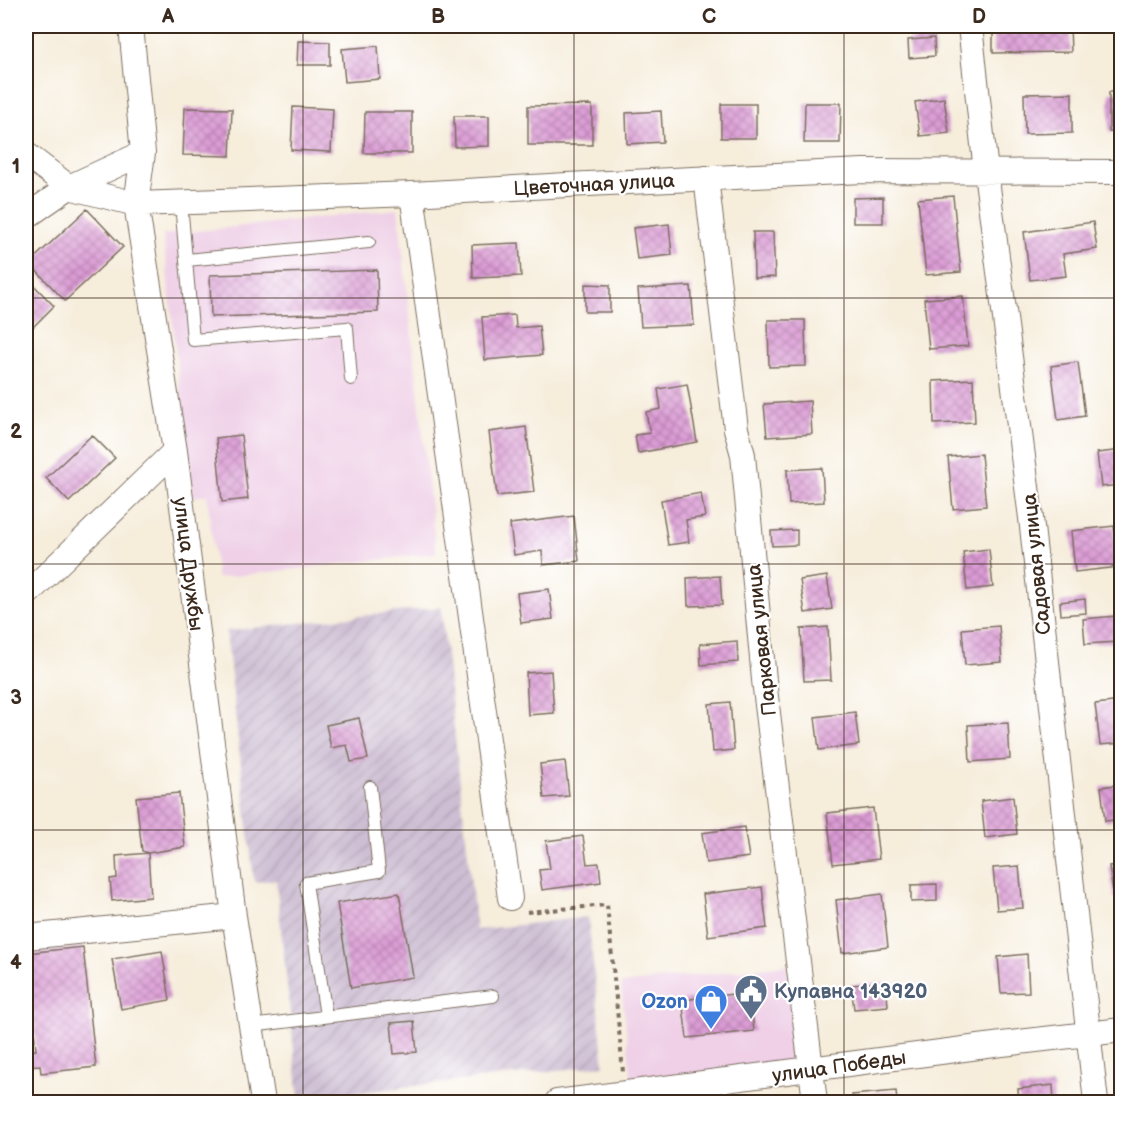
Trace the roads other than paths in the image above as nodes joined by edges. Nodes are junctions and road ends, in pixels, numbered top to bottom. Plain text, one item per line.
1 (131, 26) edge
2 (970, 26) edge
3 (143, 153) junction
4 (26, 154) edge
5 (986, 172) junction
6 (1122, 172) edge
7 (706, 178) junction
8 (69, 187) junction
9 (412, 194) junction
10 (181, 203) junction
11 (136, 204) junction
12 (26, 217) edge
13 (369, 242) dead end
14 (187, 260) junction
15 (351, 379) dead end
16 (175, 451) junction
17 (26, 595) edge
18 (370, 787) dead end
19 (510, 898) road end
20 (234, 916) junction
21 (26, 937) edge
22 (493, 996) dead end
23 (326, 1016) junction
24 (251, 1026) junction
25 (1122, 1030) edge
26 (1089, 1034) junction
27 (811, 1070) junction
28 (263, 1102) edge
29 (556, 1102) edge
30 (815, 1102) edge
31 (1096, 1102) edge

1 - 3 street, улица Дружбы
2 - 5 street, Садовая улица
3 - 8 street
3 - 11 street, улица Дружбы
4 - 8 street
5 - 6 street, Цветочная улица
5 - 7 street, Цветочная улица
5 - 26 street, Садовая улица
7 - 9 street, Цветочная улица
7 - 27 street, Парковая улица
8 - 11 street, Цветочная улица
8 - 12 street
9 - 10 street, Цветочная улица
9 - 19 street
10 - 11 street, Цветочная улица
10 - 14 lane
11 - 16 street, улица Дружбы
13 - 14 lane
14 - 15 lane
16 - 17 street
16 - 20 street, улица Дружбы
18 - 23 lane
20 - 21 street
20 - 24 street, улица Дружбы
22 - 23 lane
23 - 24 lane
24 - 28 street, улица Дружбы
25 - 26 street, улица Победы
26 - 27 street, улица Победы
26 - 31 street, Садовая улица
27 - 29 street, улица Победы
27 - 30 street, Парковая улица

